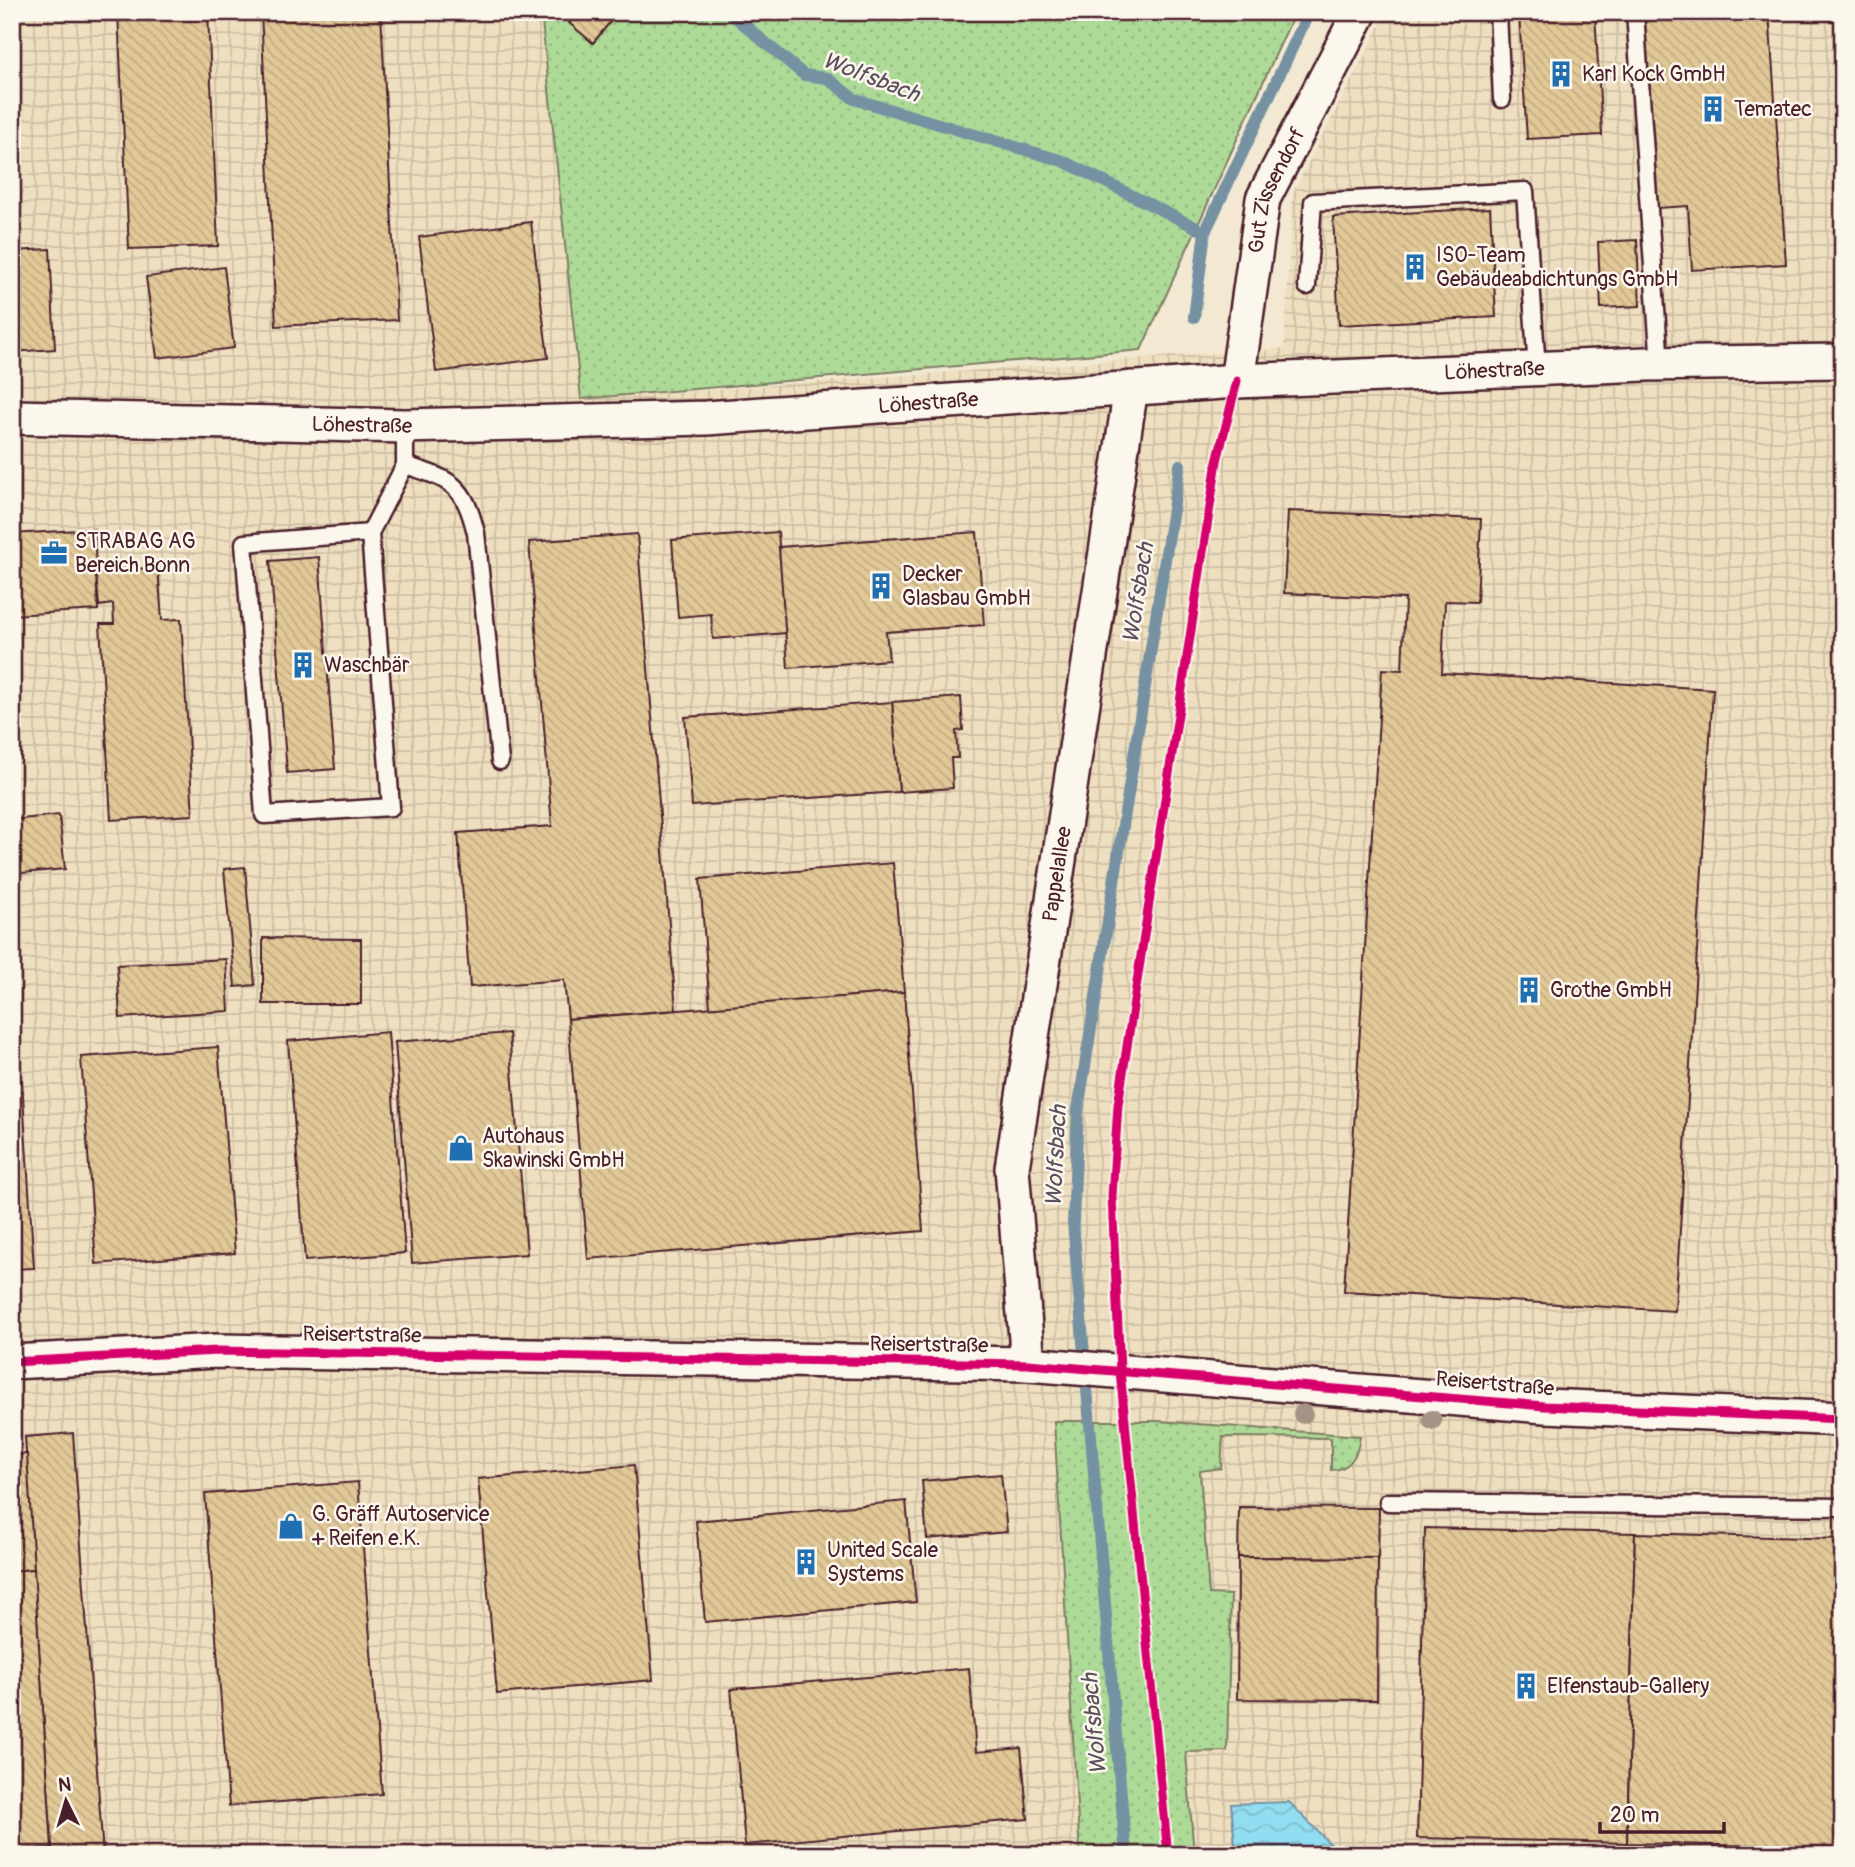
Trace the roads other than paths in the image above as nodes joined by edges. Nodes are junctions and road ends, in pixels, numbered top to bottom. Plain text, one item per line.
1 (1360, 12) edge
2 (1498, 12) edge
3 (1635, 12) edge
4 (1502, 99) dead end
5 (1307, 286) dead end
6 (1843, 361) edge
7 (1660, 365) junction
8 (1537, 370) junction
9 (1237, 382) junction
10 (1131, 388) junction
11 (12, 417) edge
12 (405, 426) junction
13 (405, 465) junction
14 (370, 533) junction
15 (500, 761) dead end
16 (12, 1362) edge
17 (1028, 1364) junction
18 (1843, 1419) edge
19 (1388, 1502) dead end
20 (1843, 1507) edge

1 - 9 street, Gut Zissendorf
2 - 4 lane
3 - 7 lane
5 - 8 lane
6 - 7 street, Löhestraße
7 - 8 street, Löhestraße
8 - 9 street, Löhestraße
9 - 10 street, Löhestraße
10 - 12 street, Löhestraße
10 - 17 street, Pappelallee
11 - 12 street, Löhestraße
12 - 13 lane
13 - 14 lane
13 - 15 lane
14 - 14 lane
16 - 17 street, Reisertstraße
17 - 18 street, Reisertstraße
19 - 20 lane

